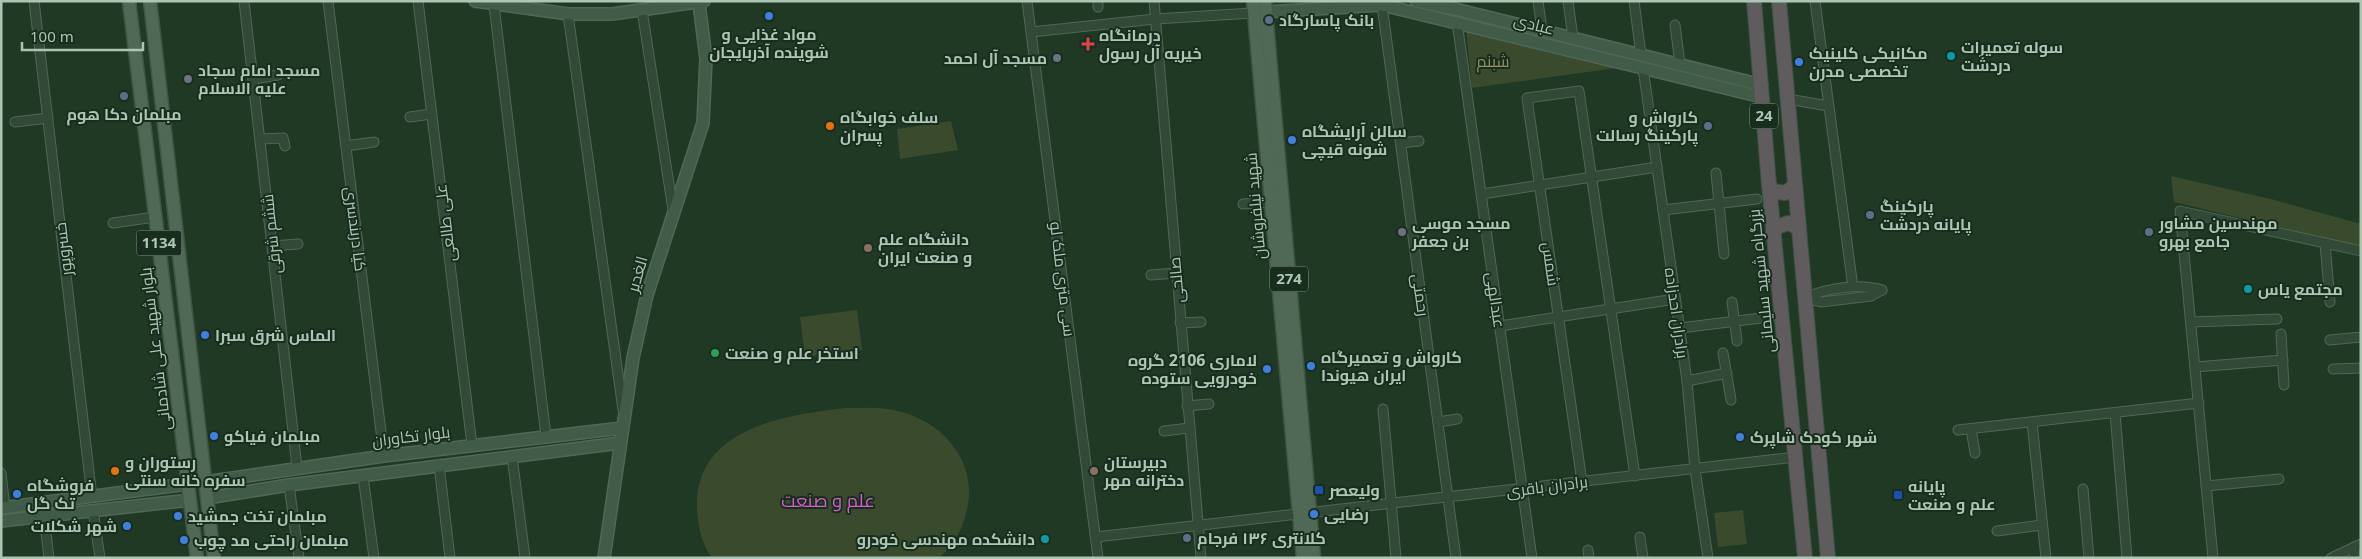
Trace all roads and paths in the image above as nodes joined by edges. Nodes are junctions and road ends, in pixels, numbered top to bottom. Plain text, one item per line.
1 (34, 1) edge
2 (129, 1) edge
3 (150, 1) edge
4 (244, 1) edge
5 (328, 1) edge
6 (418, 1) edge
7 (475, 1) edge
8 (1027, 1) edge
9 (1154, 1) edge
10 (1416, 1) edge
11 (1538, 1) edge
12 (1568, 1) edge
13 (1634, 1) edge
14 (1754, 1) edge
15 (1779, 1) edge
16 (1815, 1) edge
17 (697, 2) edge
18 (494, 3) edge
19 (1382, 5) junction
20 (1455, 5) edge
21 (1259, 7) edge
22 (642, 10) junction
23 (568, 14) junction
24 (1155, 19) junction
25 (1457, 22) junction
26 (1675, 26) dead end
27 (1542, 30) junction
28 (1031, 32) junction
29 (1573, 38) junction
30 (1641, 55) junction
31 (1680, 64) junction
32 (1643, 68) junction
33 (278, 75) dead end
34 (253, 79) junction
35 (1762, 91) junction
36 (1788, 99) junction
37 (1828, 106) junction
38 (431, 114) junction
39 (410, 117) dead end
40 (48, 118) junction
41 (15, 122) dead end
42 (260, 139) junction
43 (1419, 141) dead end
44 (374, 142) dead end
45 (1401, 143) junction
46 (285, 146) dead end
47 (346, 146) junction
48 (1657, 168) junction
49 (1716, 173) dead end
50 (1591, 178) junction
51 (1540, 185) junction
52 (1769, 185) junction
53 (1795, 186) junction
54 (1482, 194) junction
55 (1757, 198) dead end
56 (1271, 202) junction
57 (1719, 203) junction
58 (1242, 204) dead end
59 (673, 210) junction
60 (1663, 210) junction
61 (156, 217) junction
62 (113, 223) dead end
63 (1799, 228) junction
64 (1773, 232) junction
65 (2325, 243) junction
66 (298, 244) dead end
67 (272, 246) junction
68 (2361, 251) edge
69 (1724, 254) dead end
70 (1176, 273) junction
71 (1151, 275) dead end
72 (1852, 280) dead end
73 (1805, 298) junction
74 (1676, 299) junction
75 (1732, 302) dead end
76 (2330, 302) dead end
77 (1610, 309) junction
78 (1559, 317) junction
79 (1769, 317) dead end
80 (2277, 319) dead end
81 (1734, 321) junction
82 (1201, 322) dead end
83 (2191, 322) junction
84 (1180, 323) junction
85 (1500, 326) junction
86 (1680, 328) junction
87 (2280, 334) dead end
88 (2361, 338) edge
89 (2330, 340) dead end
90 (1737, 341) dead end
91 (1723, 353) dead end
92 (2282, 360) junction
93 (2195, 367) junction
94 (2361, 368) edge
95 (2333, 369) dead end
96 (1727, 373) junction
97 (1687, 381) junction
98 (2284, 385) dead end
99 (1731, 400) dead end
100 (2198, 403) junction
101 (1209, 404) dead end
102 (1187, 406) junction
103 (1383, 409) dead end
104 (2115, 413) junction
105 (624, 414) junction
106 (1457, 419) dead end
107 (1438, 422) junction
108 (2032, 422) junction
109 (1189, 428) junction
110 (1971, 429) junction
111 (1958, 430) dead end
112 (1164, 431) dead end
113 (622, 434) junction
114 (546, 436) junction
115 (472, 445) junction
116 (1975, 453) dead end
117 (384, 456) junction
118 (512, 456) junction
119 (1796, 457) junction
120 (439, 466) junction
121 (297, 468) junction
122 (1696, 469) junction
123 (1, 473) edge
124 (363, 476) junction
125 (1635, 476) junction
126 (2279, 479) dead end
127 (205, 482) junction
128 (1582, 482) junction
129 (188, 484) junction
130 (289, 485) junction
131 (2206, 486) junction
132 (1522, 488) junction
133 (2083, 489) dead end
134 (92, 497) junction
135 (1448, 497) junction
136 (206, 498) junction
137 (190, 500) junction
138 (1391, 504) junction
139 (3, 508) edge
140 (94, 510) junction
141 (1305, 514) junction
142 (44, 516) junction
143 (1, 521) edge
144 (2042, 525) junction
145 (1197, 526) junction
146 (1997, 531) dead end
147 (1096, 537) junction
148 (1640, 537) dead end
149 (2357, 546) edge
150 (49, 558) edge
151 (100, 558) edge
152 (198, 558) edge
153 (214, 558) edge
154 (299, 558) edge
155 (374, 558) edge
156 (450, 558) edge
157 (525, 558) edge
158 (604, 558) edge
159 (1098, 558) edge
160 (1201, 558) edge
161 (1303, 558) edge
162 (1314, 558) edge
163 (1396, 558) edge
164 (1456, 558) edge
165 (1532, 558) edge
166 (1642, 558) edge
167 (1708, 558) edge
168 (1805, 558) edge
169 (1828, 558) edge
170 (2046, 558) edge
171 (2089, 558) edge
172 (2127, 558) edge
173 (2214, 558) edge
174 (2331, 558) edge
175 (2355, 558) edge

1 - 40 street, خسروپور
2 - 61 main road, بلوار شهید علی شادمانی / 1134
3 - 127 main road, 1134
4 - 34 street, ششم شرقی
5 - 47 street, کیا دربندسری
6 - 38 street, علی طالعی
7 - 18 main road
8 - 28 street, سی متری ملک لو
9 - 24 street, صالحی
10 - 20 main road, عبادی
11 - 27 street
12 - 29 street
13 - 30 street
14 - 35 highway, بزرگراه شهید سلیمانی / 24
15 - 36 highway, 24
16 - 37 street
17 - 22 main road
17 - 59 main road, الغدیر
18 - 23 main road
18 - 114 street
19 - 21 main road, عبادی
19 - 25 main road, عبادی
19 - 45 street, رحمتی
20 - 27 main road, عبادی
21 - 24 street, عبادی
21 - 56 main road, شهید نیلفروشان / 274
21 - 141 main road, شهید نیلفروشان / 274
22 - 23 main road
22 - 59 street
23 - 105 street
24 - 28 street, عبادی
24 - 70 street, صالحی
25 - 32 main road, عبادی
25 - 54 street, عبدالهی
26 - 31 street
27 - 29 main road, عبادی
28 - 147 street, سی متری ملک لو
29 - 30 main road, عبادی
30 - 31 main road, عبادی
31 - 35 main road, عبادی
32 - 35 main road, عبادی
32 - 48 street, برادران احدزاده
33 - 34 street
34 - 42 street, ششم شرقی
35 - 52 highway, بزرگراه شهید سلیمانی / 24
36 - 37 street
36 - 53 highway, 24
37 - 72 street
38 - 39 street
38 - 115 street, علی طالعی
40 - 41 street
40 - 134 street, خسروپور
42 - 46 street
42 - 67 street, ششم شرقی
43 - 45 street
44 - 47 street
45 - 107 street, رحمتی
47 - 117 street, کیا دربندسری
48 - 50 street
48 - 60 street, برادران احدزاده
49 - 57 street
50 - 51 street
50 - 51 street, شمس
50 - 77 street
51 - 54 street
51 - 78 street, شمس
52 - 53 highway
52 - 64 highway, بزرگراه شهید سلیمانی / 24
53 - 63 highway, 24
54 - 85 street, عبدالهی
55 - 57 street
56 - 58 street
56 - 141 main road, شهید نیلفروشان / 274
57 - 60 street
57 - 69 street
59 - 105 main road, الغدیر
60 - 74 street, برادران احدزاده
61 - 62 street
61 - 129 main road, بلوار شهید علی شادمانی / 1134
63 - 64 highway
63 - 73 highway, 24
64 - 119 highway, بزرگراه شهید سلیمانی
65 - 68 street
65 - 76 street
65 - 83 street
66 - 67 street
67 - 121 street, ششم شرقی
70 - 71 street
70 - 84 street, صالحی
73 - 73 street
73 - 169 highway, 24
74 - 77 street
74 - 86 street, برادران احدزاده
75 - 81 street
77 - 78 street
77 - 125 street
78 - 85 street
78 - 128 street, شمس
79 - 81 street
80 - 83 street
81 - 86 street
81 - 90 street
82 - 84 street
83 - 93 street
84 - 102 street, صالحی
85 - 132 street, عبدالهی
86 - 97 street, برادران احدزاده
87 - 92 street
88 - 89 street
91 - 96 street
92 - 93 street
92 - 98 street
93 - 100 street
94 - 95 street
96 - 97 street
96 - 99 street
97 - 122 street, برادران احدزاده
100 - 104 street
100 - 131 street
101 - 102 street
102 - 109 street, صالحی
103 - 138 street
104 - 108 street
104 - 172 street
105 - 113 main road, الغدیر
106 - 107 street
107 - 135 street, رحمتی
108 - 110 street
108 - 144 street
109 - 112 street
109 - 145 street, صالحی
110 - 111 street
110 - 116 street
113 - 114 main road, بلوار تکاوران
113 - 118 main road, بلوار تکاوران
113 - 158 main road, الغدیر
114 - 115 main road, بلوار تکاوران
115 - 117 main road, بلوار تکاوران
117 - 121 main road, بلوار تکاوران
118 - 120 main road, بلوار تکاوران
118 - 157 street
119 - 122 street, برادران باقری
119 - 168 highway, بزرگراه شهید سلیمانی
120 - 124 main road, بلوار تکاوران
120 - 156 street
121 - 127 main road, بلوار تکاوران
122 - 125 street, برادران باقری
122 - 167 street, برادران احدزاده
123 - 139 street
124 - 130 main road, بلوار تکاوران
124 - 155 street
125 - 128 street, برادران باقری
126 - 131 street
127 - 129 main road
127 - 136 main road, 1134
128 - 132 street, برادران باقری
129 - 134 main road
129 - 137 main road, 1134
130 - 136 main road, بلوار تکاوران
130 - 154 street
131 - 173 street
132 - 135 street, برادران باقری
132 - 165 street, عبدالهی
133 - 171 street
134 - 139 main road
135 - 138 street, برادران باقری
135 - 164 street, رحمتی
136 - 137 main road
136 - 153 main road, 1134
137 - 140 main road
137 - 152 main road, 1134
138 - 141 street, برادران باقری
138 - 163 street
140 - 142 main road
140 - 151 street
141 - 145 street, برادران باقری
141 - 161 main road, شهید نیلفروشان / 274
141 - 162 main road, شهید نیلفروشان / 274
142 - 143 main road
142 - 150 street
144 - 146 street
144 - 170 street
145 - 147 street, برادران باقری
145 - 160 street, صالحی
147 - 159 street, سی متری ملک لو
148 - 166 street
149 - 174 street
149 - 175 street

